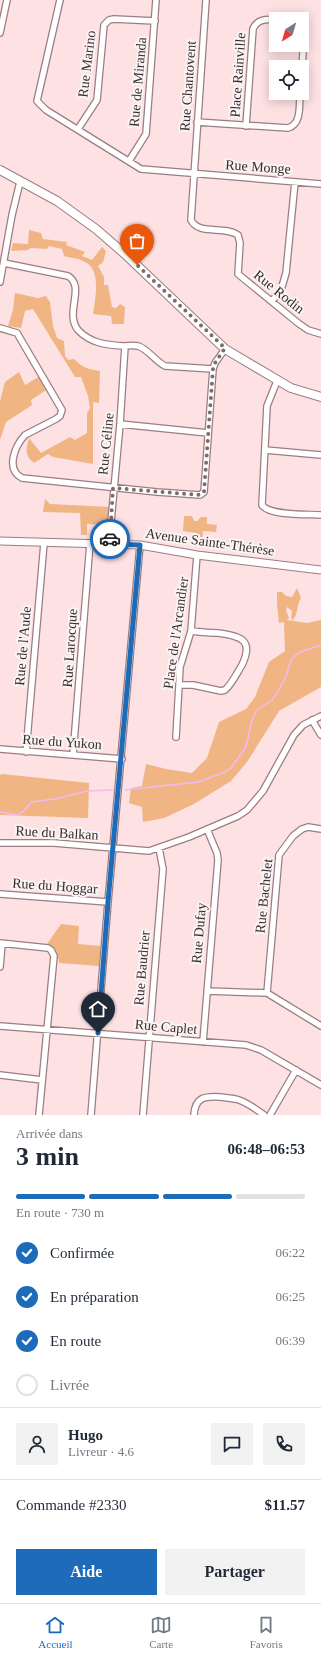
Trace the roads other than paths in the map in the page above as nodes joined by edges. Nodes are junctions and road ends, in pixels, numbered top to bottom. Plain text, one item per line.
1 (7, 0) edge
2 (60, 0) edge
3 (156, 0) edge
4 (206, 0) edge
5 (269, 20) edge
6 (155, 21) junction
7 (0, 33) edge
8 (299, 100) edge
9 (197, 122) junction
10 (246, 126) junction
11 (78, 129) junction
12 (129, 161) junction
13 (0, 170) edge
14 (194, 174) junction
15 (20, 182) junction
16 (295, 182) junction
17 (321, 184) edge
18 (4, 263) junction
19 (0, 282) edge
20 (272, 301) junction
21 (0, 328) edge
22 (321, 334) edge
23 (125, 346) junction
24 (225, 348) junction
25 (213, 369) junction
26 (277, 381) junction
27 (321, 397) edge
28 (120, 424) junction
29 (208, 433) junction
30 (266, 450) junction
31 (321, 455) edge
32 (113, 488) junction
33 (321, 515) edge
34 (0, 541) edge
35 (44, 542) junction
36 (90, 543) junction
37 (109, 544) junction
38 (140, 545) junction
39 (197, 555) junction
40 (321, 570) edge
41 (191, 631) junction
42 (180, 684) junction
43 (321, 716) edge
44 (312, 720) junction
45 (321, 735) edge
46 (176, 737) dead end
47 (0, 749) edge
48 (26, 752) junction
49 (74, 755) junction
50 (122, 759) junction
51 (207, 829) junction
52 (321, 829) edge
53 (0, 843) edge
54 (113, 847) junction
55 (159, 848) junction
56 (0, 894) edge
57 (108, 902) junction
58 (1, 944) edge
59 (0, 967) edge
60 (207, 991) junction
61 (267, 993) junction
62 (0, 1026) edge
63 (321, 1026) edge
64 (48, 1029) junction
65 (98, 1033) junction
66 (148, 1038) junction
67 (203, 1042) junction
68 (296, 1070) junction
69 (0, 1075) edge
70 (42, 1080) junction
71 (321, 1085) edge
72 (39, 1115) edge
73 (91, 1115) edge
74 (143, 1115) edge
75 (194, 1115) edge
76 (264, 1115) edge
77 (270, 1115) edge

1 - 7 street
2 - 11 street, Rue Monge
3 - 6 street, Rue de Miranda
4 - 9 street, Rue Chantovent
5 - 10 street, Place Rainville
6 - 11 street, Rue Marino
6 - 12 street, Rue de Miranda
8 - 10 street, Place Rainville
9 - 10 street, Place Rainville
9 - 14 street, Rue Chantovent
11 - 12 street, Rue Monge
12 - 14 street, Rue Monge
13 - 15 main road
14 - 16 street, Rue Monge
14 - 20 street, Rue Rodin
15 - 18 street
15 - 24 main road
16 - 17 street, Rue Monge
16 - 20 street
18 - 19 street
18 - 23 street
20 - 22 street, Rue Rodin
21 - 32 street
23 - 25 street
23 - 28 street, Rue Céline
24 - 25 street
24 - 26 main road
25 - 29 street
26 - 27 main road
26 - 30 street
28 - 29 street
28 - 32 street, Rue Céline
29 - 32 street
30 - 31 street
30 - 33 street
32 - 37 street, Rue Céline
34 - 35 street, Avenue Sainte-Thérèse
35 - 36 street, Avenue Sainte-Thérèse
35 - 48 street, Rue de l'Aude
36 - 37 street, Avenue Sainte-Thérèse
36 - 49 street, Rue Larocque
37 - 38 street, Avenue Sainte-Thérèse
38 - 39 street, Avenue Sainte-Thérèse
38 - 50 street
39 - 40 street, Avenue Sainte-Thérèse
39 - 41 street, Place de l'Arcandier
41 - 42 street, Place de l'Arcandier
41 - 42 street
42 - 46 street, Place de l'Arcandier
43 - 44 street, Rue du Balkan
44 - 45 street
44 - 51 street, Rue du Balkan
47 - 48 street, Rue du Yukon
48 - 49 street, Rue du Yukon
49 - 50 street, Rue du Yukon
50 - 54 street
51 - 55 street, Rue du Balkan
51 - 60 street, Rue Dufay
52 - 61 street, Rue Bachelet
53 - 54 street, Rue du Balkan
54 - 55 street, Rue du Balkan
54 - 57 street
55 - 66 street, Rue Baudrier
56 - 57 street, Rue du Hoggar
57 - 65 street
58 - 59 street
58 - 64 street
60 - 61 street
60 - 67 street, Rue Dufay
61 - 63 street
62 - 64 street, Rue Caplet
64 - 65 street, Rue Caplet
64 - 70 street
65 - 66 street, Rue Caplet
65 - 73 street
66 - 67 street, Rue Caplet
66 - 74 street, Rue Baudrier
67 - 68 street, Rue Caplet
68 - 71 street, Rue Caplet
68 - 77 street
69 - 70 street
70 - 72 street
75 - 76 street

